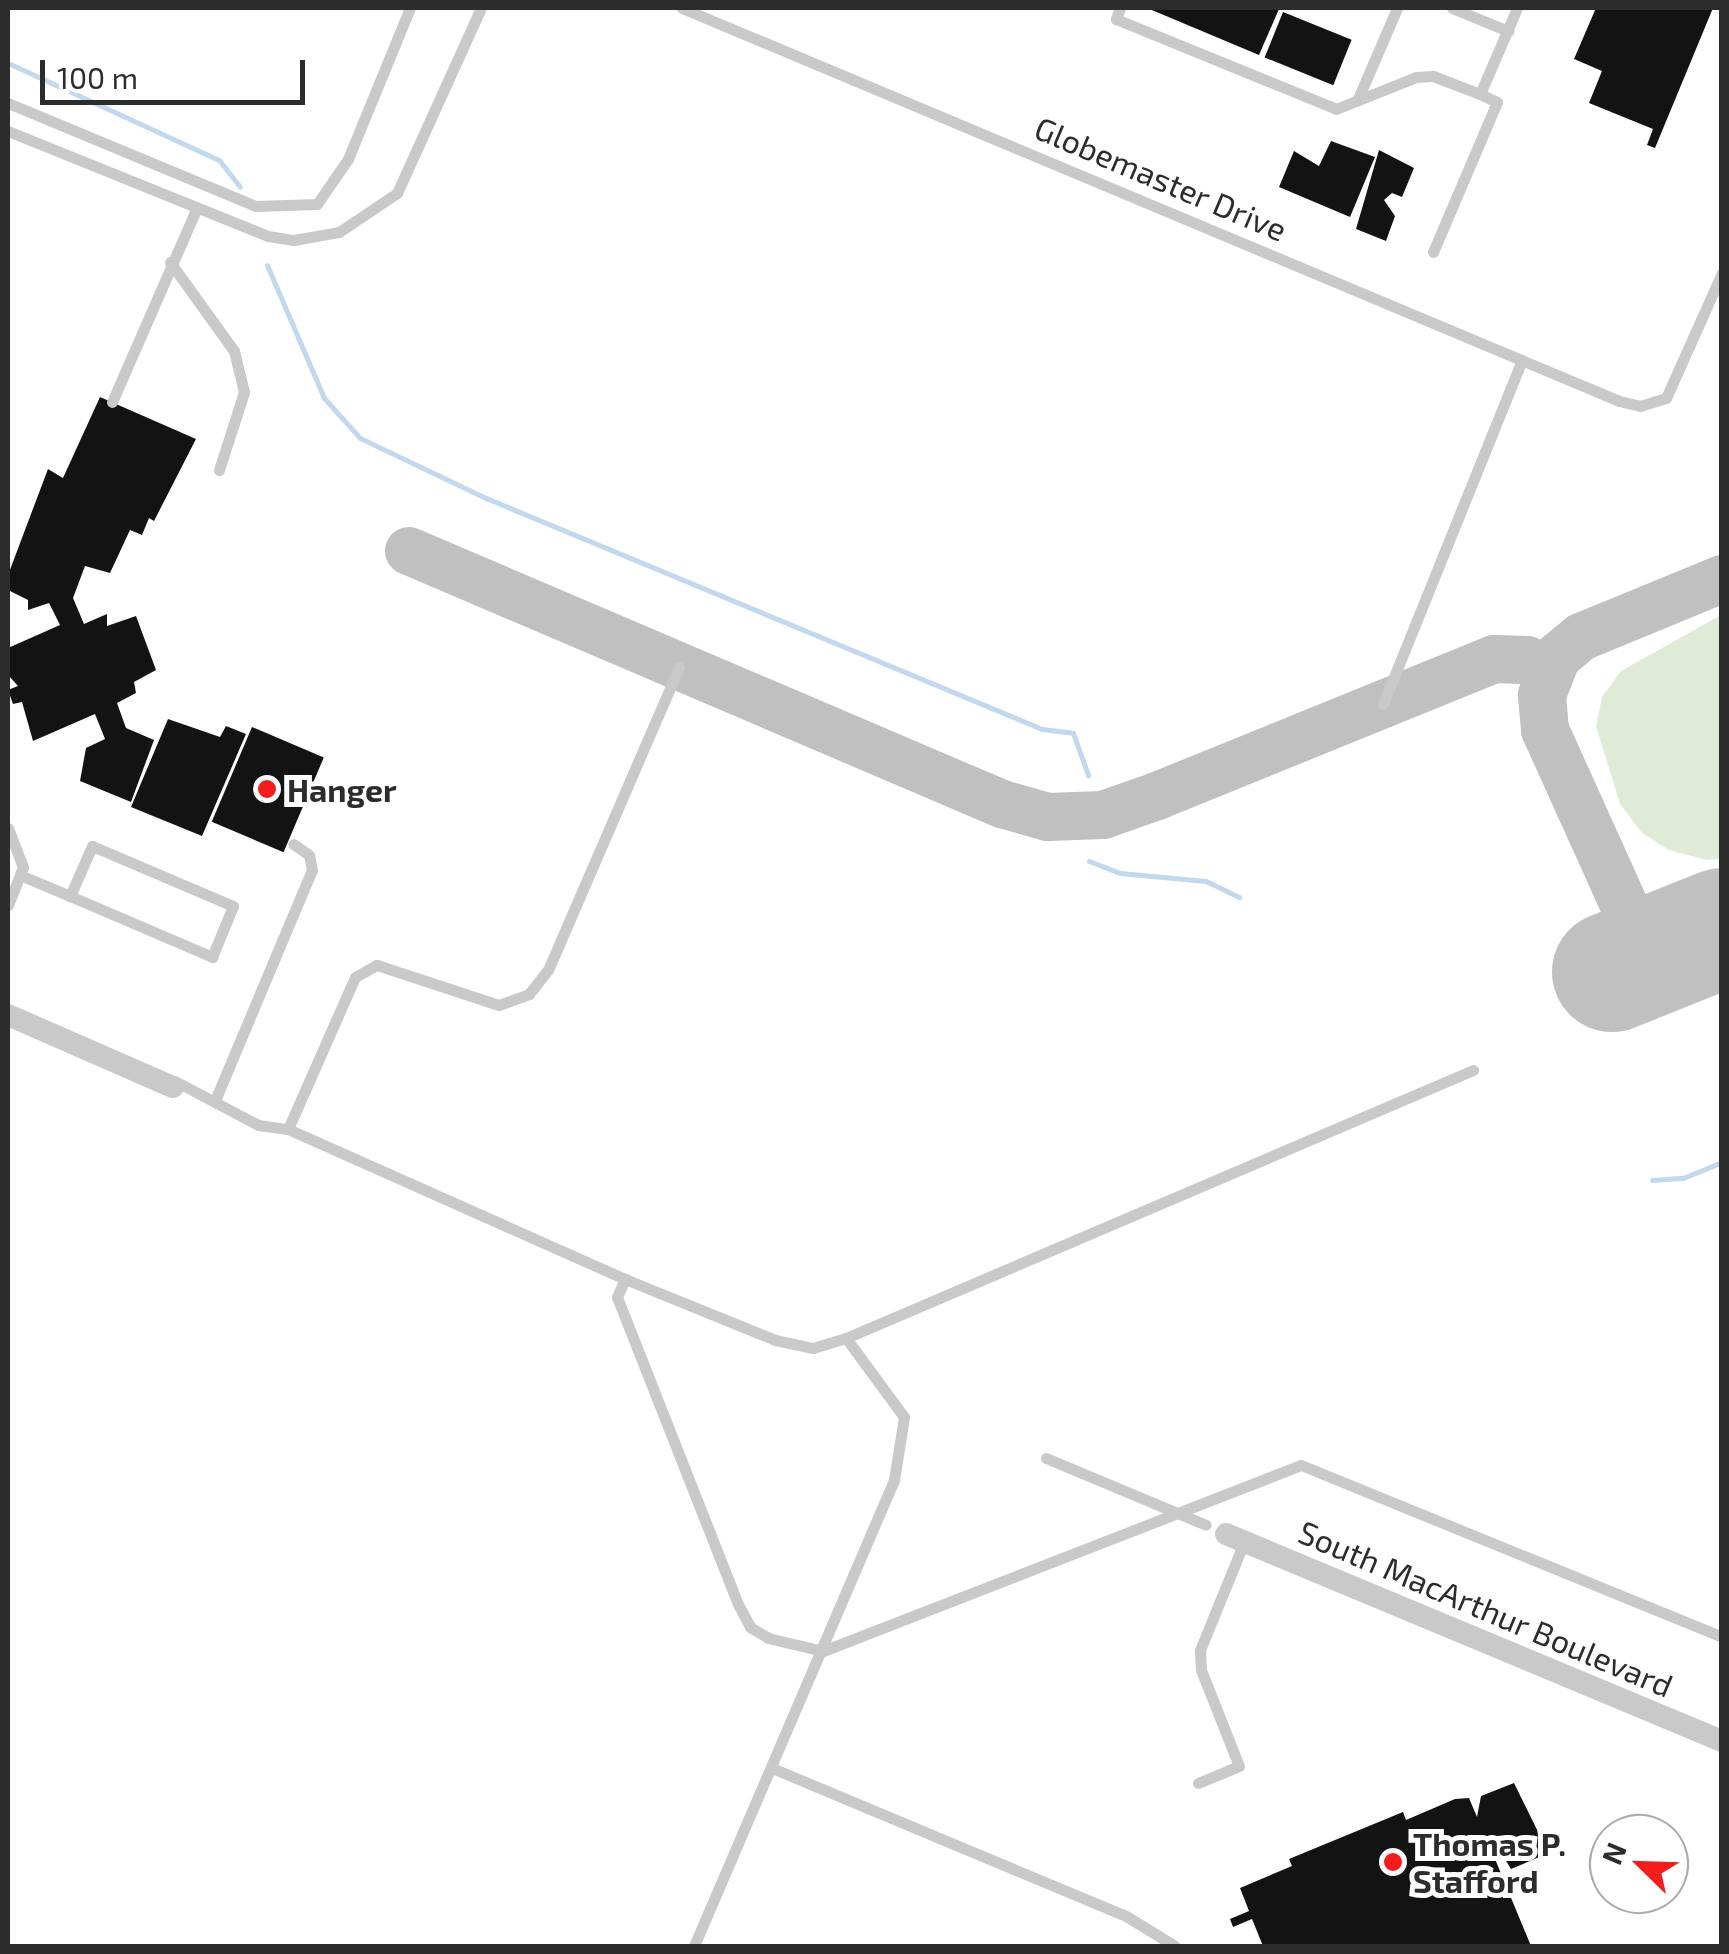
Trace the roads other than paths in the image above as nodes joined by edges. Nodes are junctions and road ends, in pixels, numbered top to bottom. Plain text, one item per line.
1 (410, 8) edge
2 (481, 8) edge
3 (682, 8) edge
4 (1120, 8) edge
5 (1397, 8) edge
6 (1452, 8) edge
7 (1518, 8) edge
8 (1508, 31) junction
9 (1480, 94) junction
10 (1357, 100) junction
11 (8, 103) edge
12 (8, 130) edge
13 (196, 210) junction
14 (1433, 252) dead end
15 (170, 262) junction
16 (1722, 273) edge
17 (1522, 360) junction
18 (112, 402) dead end
19 (219, 470) dead end
20 (679, 667) dead end
21 (1383, 704) dead end
22 (8, 828) edge
23 (292, 844) dead end
24 (20, 875) junction
25 (70, 896) junction
26 (8, 906) edge
27 (8, 1016) edge
28 (1473, 1070) dead end
29 (174, 1084) joint
30 (216, 1098) junction
31 (288, 1129) junction
32 (624, 1279) junction
33 (846, 1338) junction
34 (1046, 1458) dead end
35 (1176, 1513) junction
36 (1225, 1534) junction
37 (1722, 1638) edge
38 (822, 1651) junction
39 (1722, 1741) edge
40 (772, 1768) junction
41 (1198, 1784) dead end
42 (694, 1946) edge
43 (1175, 1946) edge

1 - 11 lane
2 - 13 lane
3 - 17 lane, Globemaster Drive
4 - 10 lane
5 - 10 lane
6 - 8 lane
7 - 8 lane
8 - 9 lane
9 - 10 lane
9 - 14 lane
12 - 13 lane
13 - 15 lane
15 - 18 lane
15 - 19 lane
16 - 17 lane, Globemaster Drive
17 - 21 lane
20 - 31 lane
22 - 24 lane
23 - 30 lane
24 - 25 lane
24 - 26 lane
25 - 25 lane
27 - 29 street
28 - 33 lane
29 - 30 lane
30 - 31 lane
31 - 32 lane
32 - 33 lane
32 - 38 lane
33 - 38 lane
34 - 35 lane, South MacArthur Boulevard
35 - 36 lane, South MacArthur Boulevard
35 - 37 lane
35 - 38 lane
36 - 39 street, South MacArthur Boulevard
36 - 41 lane
38 - 40 lane
40 - 42 lane
40 - 43 lane

